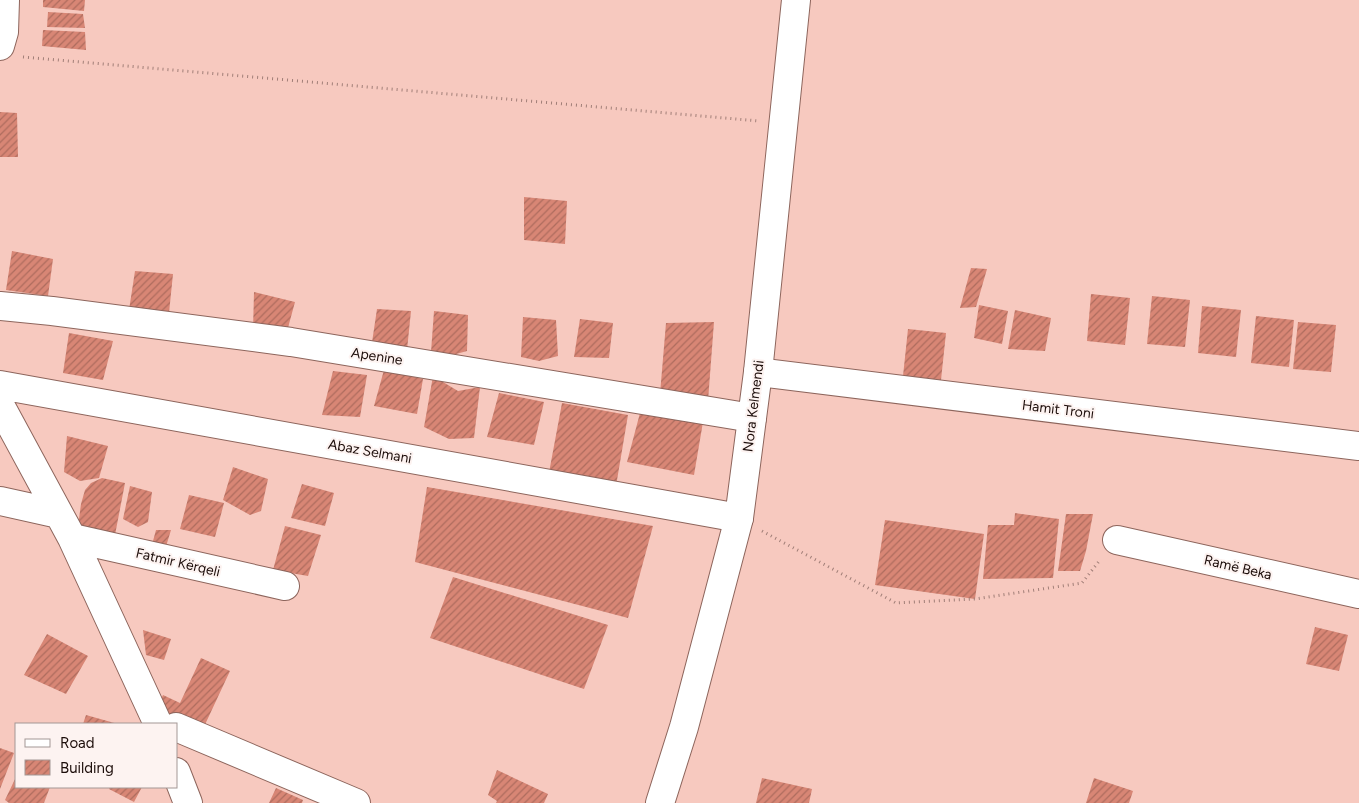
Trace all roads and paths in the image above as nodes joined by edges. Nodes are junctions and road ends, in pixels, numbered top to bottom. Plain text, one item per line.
1 (5, 0) edge
2 (796, 0) edge
3 (10, 51) edge
4 (783, 123) junction
5 (0, 306) edge
6 (758, 372) junction
7 (0, 385) edge
8 (0, 405) edge
9 (752, 418) junction
10 (1359, 446) edge
11 (0, 501) edge
12 (59, 514) junction
13 (739, 518) junction
14 (72, 538) junction
15 (1117, 540) joint
16 (285, 586) dead end
17 (1359, 594) edge
18 (165, 723) edge
19 (178, 728) edge
20 (178, 777) edge
21 (188, 803) edge
22 (356, 803) edge
23 (660, 803) edge

1 - 3 street
2 - 4 street, Nora Kelmendi
3 - 4 path
4 - 6 street, Nora Kelmendi
5 - 9 street, Apenine
6 - 9 street, Nora Kelmendi
6 - 10 street, Hamit Troni
7 - 13 street, Abaz Selmani
8 - 12 street
9 - 13 street, Nora Kelmendi
11 - 12 street
12 - 14 street
13 - 15 path
13 - 23 street, Nora Kelmendi
14 - 16 street, Fatmir Kërqeli
14 - 18 street
15 - 17 street, Ramë Beka
19 - 22 street
20 - 21 street

